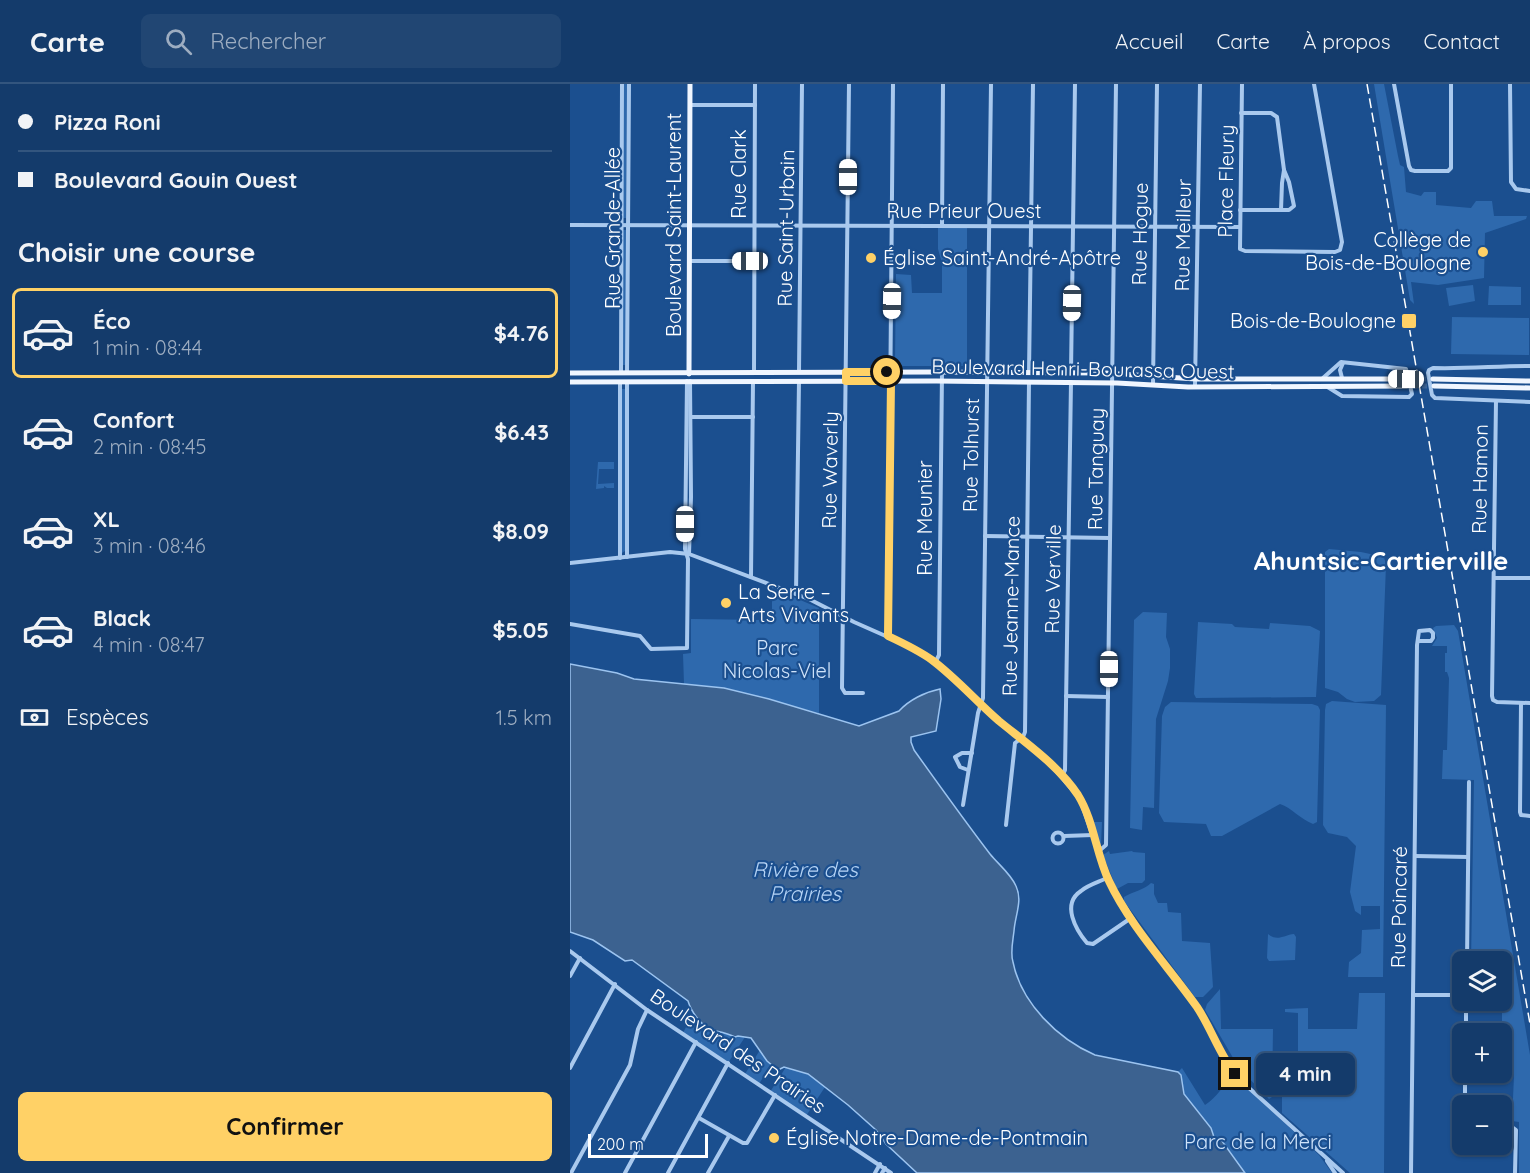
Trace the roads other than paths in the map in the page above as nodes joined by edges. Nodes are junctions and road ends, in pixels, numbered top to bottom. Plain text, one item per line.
1 (622, 84) edge
2 (629, 84) edge
3 (690, 84) edge
4 (755, 84) edge
5 (802, 84) edge
6 (849, 84) edge
7 (893, 84) edge
8 (943, 84) edge
9 (991, 84) edge
10 (1033, 84) edge
11 (1075, 84) edge
12 (1116, 84) edge
13 (1157, 84) edge
14 (1200, 84) edge
15 (1242, 84) edge
16 (1314, 84) edge
17 (1394, 84) edge
18 (1451, 84) edge
19 (1510, 84) edge
20 (690, 105) junction
21 (755, 105) junction
22 (1241, 113) junction
23 (1284, 170) junction
24 (1530, 191) edge
25 (1240, 210) junction
26 (1281, 210) junction
27 (570, 225) edge
28 (621, 225) junction
29 (628, 225) junction
30 (689, 225) junction
31 (754, 225) junction
32 (801, 225) junction
33 (847, 225) junction
34 (892, 225) junction
35 (942, 225) junction
36 (989, 225) junction
37 (1031, 226) junction
38 (1073, 226) junction
39 (1114, 227) junction
40 (1155, 227) junction
41 (1198, 227) junction
42 (1240, 227) junction
43 (689, 261) junction
44 (754, 261) junction
45 (1344, 362) junction
46 (1530, 366) edge
47 (688, 370) junction
48 (570, 372) edge
49 (754, 372) junction
50 (799, 372) junction
51 (846, 372) junction
52 (891, 372) junction
53 (942, 372) junction
54 (987, 372) junction
55 (624, 373) junction
56 (1029, 373) junction
57 (1071, 373) junction
58 (1113, 374) junction
59 (1153, 376) junction
60 (1323, 378) junction
61 (1342, 378) junction
62 (1196, 379) junction
63 (1406, 379) tunnel mouth
64 (1433, 379) tunnel mouth
65 (688, 381) junction
66 (753, 381) junction
67 (799, 381) junction
68 (846, 381) junction
69 (891, 381) junction
70 (942, 381) junction
71 (987, 381) junction
72 (1530, 381) edge
73 (570, 382) edge
74 (624, 382) junction
75 (1029, 382) junction
76 (1071, 382) junction
77 (1112, 383) junction
78 (1153, 385) junction
79 (1344, 385) junction
80 (1326, 386) junction
81 (1407, 386) tunnel mouth
82 (1434, 386) tunnel mouth
83 (1195, 387) junction
84 (1530, 388) edge
85 (1346, 396) junction
86 (1496, 401) junction
87 (1530, 402) edge
88 (685, 417) junction
89 (691, 417) junction
90 (753, 417) junction
91 (985, 536) junction
92 (1026, 537) junction
93 (1068, 537) junction
94 (1110, 538) junction
95 (687, 555) junction
96 (627, 557) junction
97 (620, 558) junction
98 (570, 563) edge
99 (751, 577) junction
100 (1494, 578) junction
101 (1530, 578) edge
102 (796, 594) junction
103 (843, 616) junction
104 (570, 624) edge
105 (888, 636) junction
106 (1418, 641) junction
107 (935, 663) junction
108 (863, 693) dead end
109 (1066, 696) junction
110 (1108, 697) junction
111 (1521, 703) junction
112 (1530, 703) edge
113 (981, 705) junction
114 (1020, 739) junction
115 (972, 753) junction
116 (968, 770) junction
117 (1062, 776) junction
118 (1469, 782) dead end
119 (963, 805) dead end
120 (1530, 816) edge
121 (1006, 825) dead end
122 (1064, 836) dead end
123 (1093, 836) junction
124 (1099, 851) junction
125 (1415, 856) junction
126 (1468, 857) junction
127 (1107, 878) junction
128 (1131, 918) junction
129 (570, 951) edge
130 (1467, 951) edge
131 (580, 958) junction
132 (570, 976) edge
133 (615, 984) junction
134 (1413, 995) junction
135 (1452, 995) edge
136 (647, 1010) junction
137 (696, 1042) junction
138 (728, 1063) junction
139 (570, 1068) edge
140 (775, 1095) junction
141 (698, 1118) junction
142 (1512, 1128) edge
143 (729, 1136) junction
144 (1325, 1158) junction
145 (880, 1164) junction
146 (885, 1168) junction
147 (571, 1172) edge
148 (626, 1173) edge
149 (668, 1173) edge
150 (708, 1173) edge
151 (875, 1173) edge
152 (882, 1173) edge
153 (891, 1173) edge
154 (1335, 1173) edge
155 (1342, 1173) edge
156 (1411, 1173) edge
157 (1515, 1173) edge

1 - 28 street, Rue Grande-Allée
2 - 29 street, Rue Grande-Allée
3 - 20 main road, Boulevard Saint-Laurent
4 - 21 street, Rue Clark
5 - 32 street, Rue Saint-Urbain
6 - 33 street, Rue Waverly
7 - 34 street
8 - 35 street
9 - 36 street, Rue Tolhurst
10 - 37 street
11 - 38 street
12 - 39 street, Rue Tanguay
13 - 40 street, Rue Hogue
14 - 41 street, Rue Meilleur
15 - 22 street, Place Fleury
16 - 42 street, Place Fleury
17 - 18 street
19 - 24 street
20 - 21 street
20 - 30 main road, Boulevard Saint-Laurent
21 - 31 street, Rue Clark
22 - 23 street
22 - 25 street, Place Fleury
23 - 26 street
23 - 26 street
25 - 26 street
25 - 42 street, Place Fleury
27 - 28 street, Rue Prieur Ouest
28 - 29 street, Rue Prieur Ouest
28 - 55 street, Rue Grande-Allée
29 - 30 street, Rue Prieur Ouest
29 - 55 street, Rue Grande-Allée
30 - 31 street, Rue Prieur Ouest
30 - 43 main road, Boulevard Saint-Laurent
31 - 32 street, Rue Prieur Ouest
31 - 44 street, Rue Clark
32 - 33 street, Rue Prieur Ouest
32 - 50 street, Rue Saint-Urbain
33 - 34 street, Rue Prieur Ouest
33 - 51 street, Rue Waverly
34 - 35 street, Rue Prieur Ouest
34 - 52 street
35 - 36 street, Rue Prieur Ouest
36 - 37 street, Rue Prieur Ouest
36 - 54 street, Rue Tolhurst
37 - 38 street, Rue Prieur Ouest
37 - 56 street
38 - 39 street, Rue Prieur Ouest
38 - 57 street
39 - 40 street, Rue Prieur Ouest
39 - 58 street, Rue Tanguay
40 - 41 street, Rue Prieur Ouest
40 - 59 street, Rue Hogue
41 - 42 street, Rue Prieur Ouest
41 - 62 street, Rue Meilleur
43 - 44 street
43 - 47 main road, Boulevard Saint-Laurent
44 - 49 street, Rue Clark
45 - 60 street
45 - 61 street
45 - 85 street
46 - 86 street
47 - 49 main road, Boulevard Henri-Bourassa Ouest
47 - 55 main road, Boulevard Henri-Bourassa Ouest
47 - 65 main road, Boulevard Saint-Laurent
48 - 55 main road, Boulevard Henri-Bourassa Ouest
49 - 50 main road, Boulevard Henri-Bourassa Ouest
50 - 51 main road, Boulevard Henri-Bourassa Ouest
51 - 52 main road, Boulevard Henri-Bourassa Ouest
51 - 68 street, Rue Waverly
52 - 53 main road, Boulevard Henri-Bourassa Ouest
52 - 69 street
53 - 54 main road, Boulevard Henri-Bourassa Ouest
53 - 70 street, Rue Meunier
54 - 56 main road, Boulevard Henri-Bourassa Ouest
54 - 71 street, Rue Tolhurst
56 - 57 main road, Boulevard Henri-Bourassa Ouest
57 - 58 main road, Boulevard Henri-Bourassa Ouest
58 - 59 main road, Boulevard Henri-Bourassa Ouest
58 - 77 street, Rue Tanguay
59 - 62 main road, Boulevard Henri-Bourassa Ouest
59 - 78 street, Rue Hogue
60 - 61 main road, Boulevard Henri-Bourassa Ouest
60 - 62 main road, Boulevard Henri-Bourassa Ouest
61 - 63 main road, Boulevard Henri-Bourassa Ouest
62 - 83 street, Rue Meilleur
64 - 72 main road
65 - 66 main road, Boulevard Henri-Bourassa Ouest
65 - 74 main road, Boulevard Henri-Bourassa Ouest
65 - 88 street, Boulevard Saint-Laurent
65 - 89 street, Boulevard Saint-Laurent
66 - 67 main road, Boulevard Henri-Bourassa Ouest
66 - 90 street
67 - 68 main road, Boulevard Henri-Bourassa Ouest
67 - 102 street
68 - 69 main road, Boulevard Henri-Bourassa Ouest
68 - 103 street, Rue Waverly
69 - 70 main road, Boulevard Henri-Bourassa Ouest
69 - 105 street
70 - 71 main road, Boulevard Henri-Bourassa Ouest
70 - 107 street, Rue Meunier
71 - 75 main road, Boulevard Henri-Bourassa Ouest
71 - 91 street, Rue Tolhurst
73 - 74 main road, Boulevard Henri-Bourassa Ouest
74 - 96 street
74 - 97 street
75 - 76 main road, Boulevard Henri-Bourassa Ouest
75 - 92 street, Rue Jeanne-Mance
76 - 77 main road, Boulevard Henri-Bourassa Ouest
76 - 93 street, Rue Verville
77 - 78 main road, Boulevard Henri-Bourassa Ouest
77 - 94 street, Rue Tanguay
78 - 83 main road, Boulevard Henri-Bourassa Ouest
79 - 80 main road, Boulevard Henri-Bourassa Ouest
79 - 81 main road, Boulevard Henri-Bourassa Ouest
79 - 85 street
80 - 83 main road, Boulevard Henri-Bourassa Ouest
80 - 85 street
82 - 84 main road
86 - 87 street
86 - 100 street, Rue Hamon
88 - 89 street
88 - 95 street, Boulevard Saint-Laurent
89 - 90 street
89 - 95 street, Boulevard Saint-Laurent
90 - 99 street
91 - 92 street
91 - 113 street, Rue Tolhurst
92 - 93 street
92 - 114 street, Rue Jeanne-Mance
93 - 94 street
93 - 109 street, Rue Verville
94 - 110 street, Rue Tanguay
95 - 96 street
95 - 99 street
95 - 104 street, Boulevard Saint-Laurent
96 - 97 street
97 - 98 street
99 - 102 street
100 - 101 street
100 - 111 street, Rue Hamon
102 - 103 street
103 - 105 street
103 - 108 street, Rue Waverly
105 - 107 street
106 - 106 street
106 - 125 street, Rue Poincaré
107 - 113 street
109 - 110 street
109 - 117 street, Rue Verville
110 - 124 street, Rue Tanguay
111 - 112 street
111 - 120 street
113 - 114 street
113 - 115 street, Rue Tolhurst
114 - 117 street
114 - 121 street, Rue Jeanne-Mance
115 - 116 street, Rue Tolhurst
115 - 116 street, Rue Tolhurst
116 - 119 street, Rue Tolhurst
117 - 123 street
118 - 126 street
122 - 123 street
123 - 124 street
124 - 127 street
125 - 126 street
125 - 134 street, Rue Poincaré
126 - 130 street
127 - 128 street
127 - 128 street
128 - 144 street
129 - 131 street, Boulevard des Prairies
131 - 132 street
131 - 133 street, Boulevard des Prairies
133 - 136 street, Boulevard des Prairies
133 - 139 street
134 - 135 street
134 - 156 street, Rue Poincaré
136 - 137 street, Boulevard des Prairies
136 - 147 street
137 - 138 street, Boulevard des Prairies
137 - 148 street
138 - 140 street, Boulevard des Prairies
138 - 141 street
140 - 143 street
140 - 145 street, Boulevard des Prairies
141 - 143 street
141 - 149 street
142 - 157 street
143 - 150 street
144 - 154 street
144 - 155 street
145 - 146 street, Boulevard des Prairies
145 - 151 street
146 - 152 street
146 - 153 street, Boulevard des Prairies

